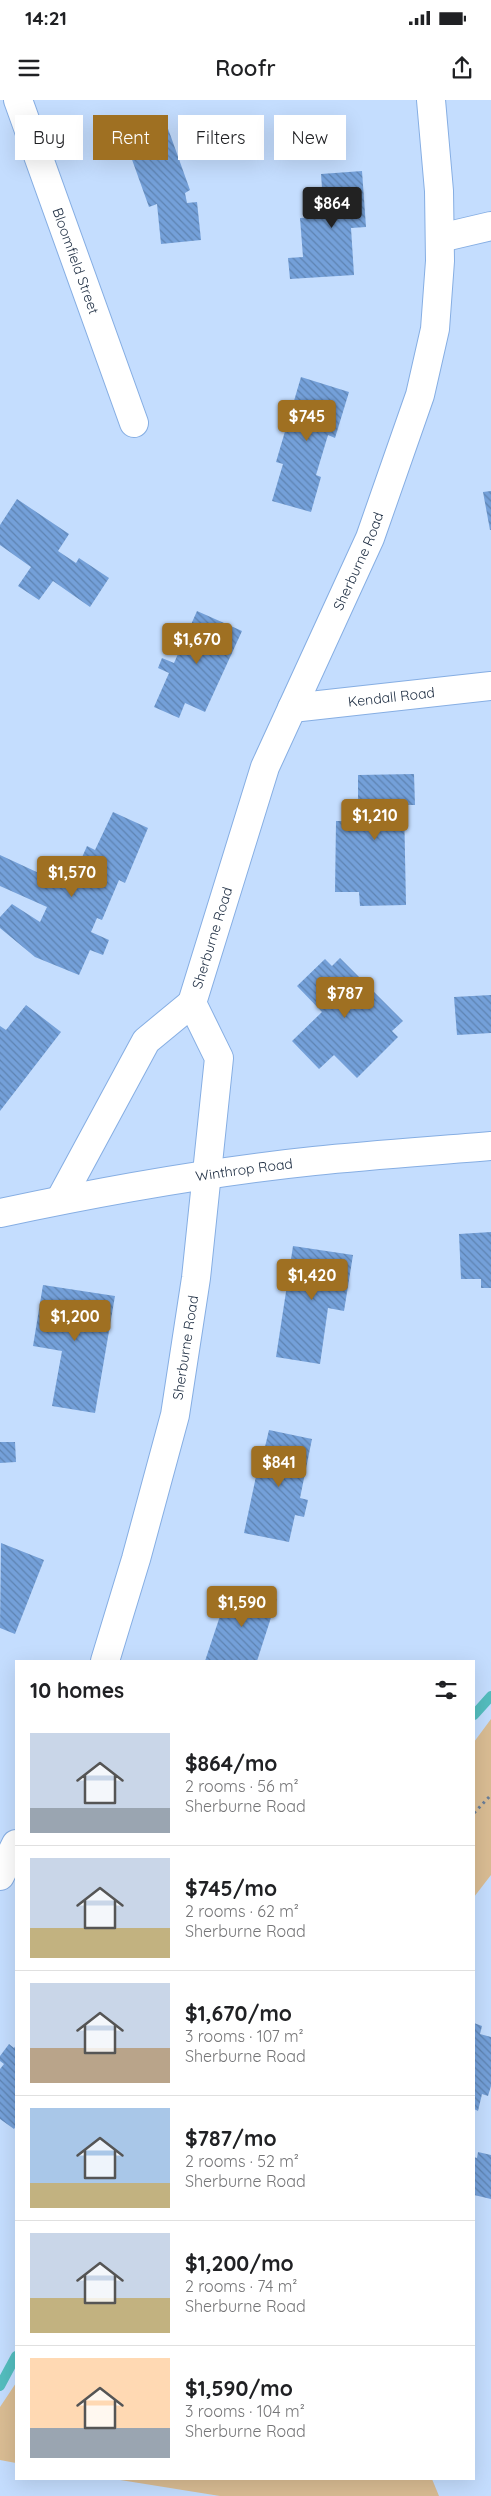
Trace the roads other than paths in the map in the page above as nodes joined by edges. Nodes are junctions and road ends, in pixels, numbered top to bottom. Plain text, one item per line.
1 (18, 100) edge
2 (431, 100) edge
3 (491, 226) edge
4 (440, 238) junction
5 (134, 423) dead end
6 (491, 686) edge
7 (292, 708) junction
8 (192, 1003) junction
9 (491, 1146) edge
10 (208, 1175) junction
11 (60, 1200) junction
12 (0, 1213) edge
13 (105, 1660) edge
14 (15, 1846) edge
15 (0, 1876) edge

1 - 5 street, Bloomfield Street
2 - 4 street, Sherburne Road
3 - 4 street
4 - 7 street, Sherburne Road
6 - 7 street, Kendall Road
7 - 8 street, Sherburne Road
8 - 10 street, Sherburne Road
8 - 11 street, Sherburne Road
9 - 10 street, Winthrop Road
10 - 11 street, Winthrop Road
10 - 13 street, Sherburne Road
11 - 12 street, Winthrop Road
14 - 15 street

